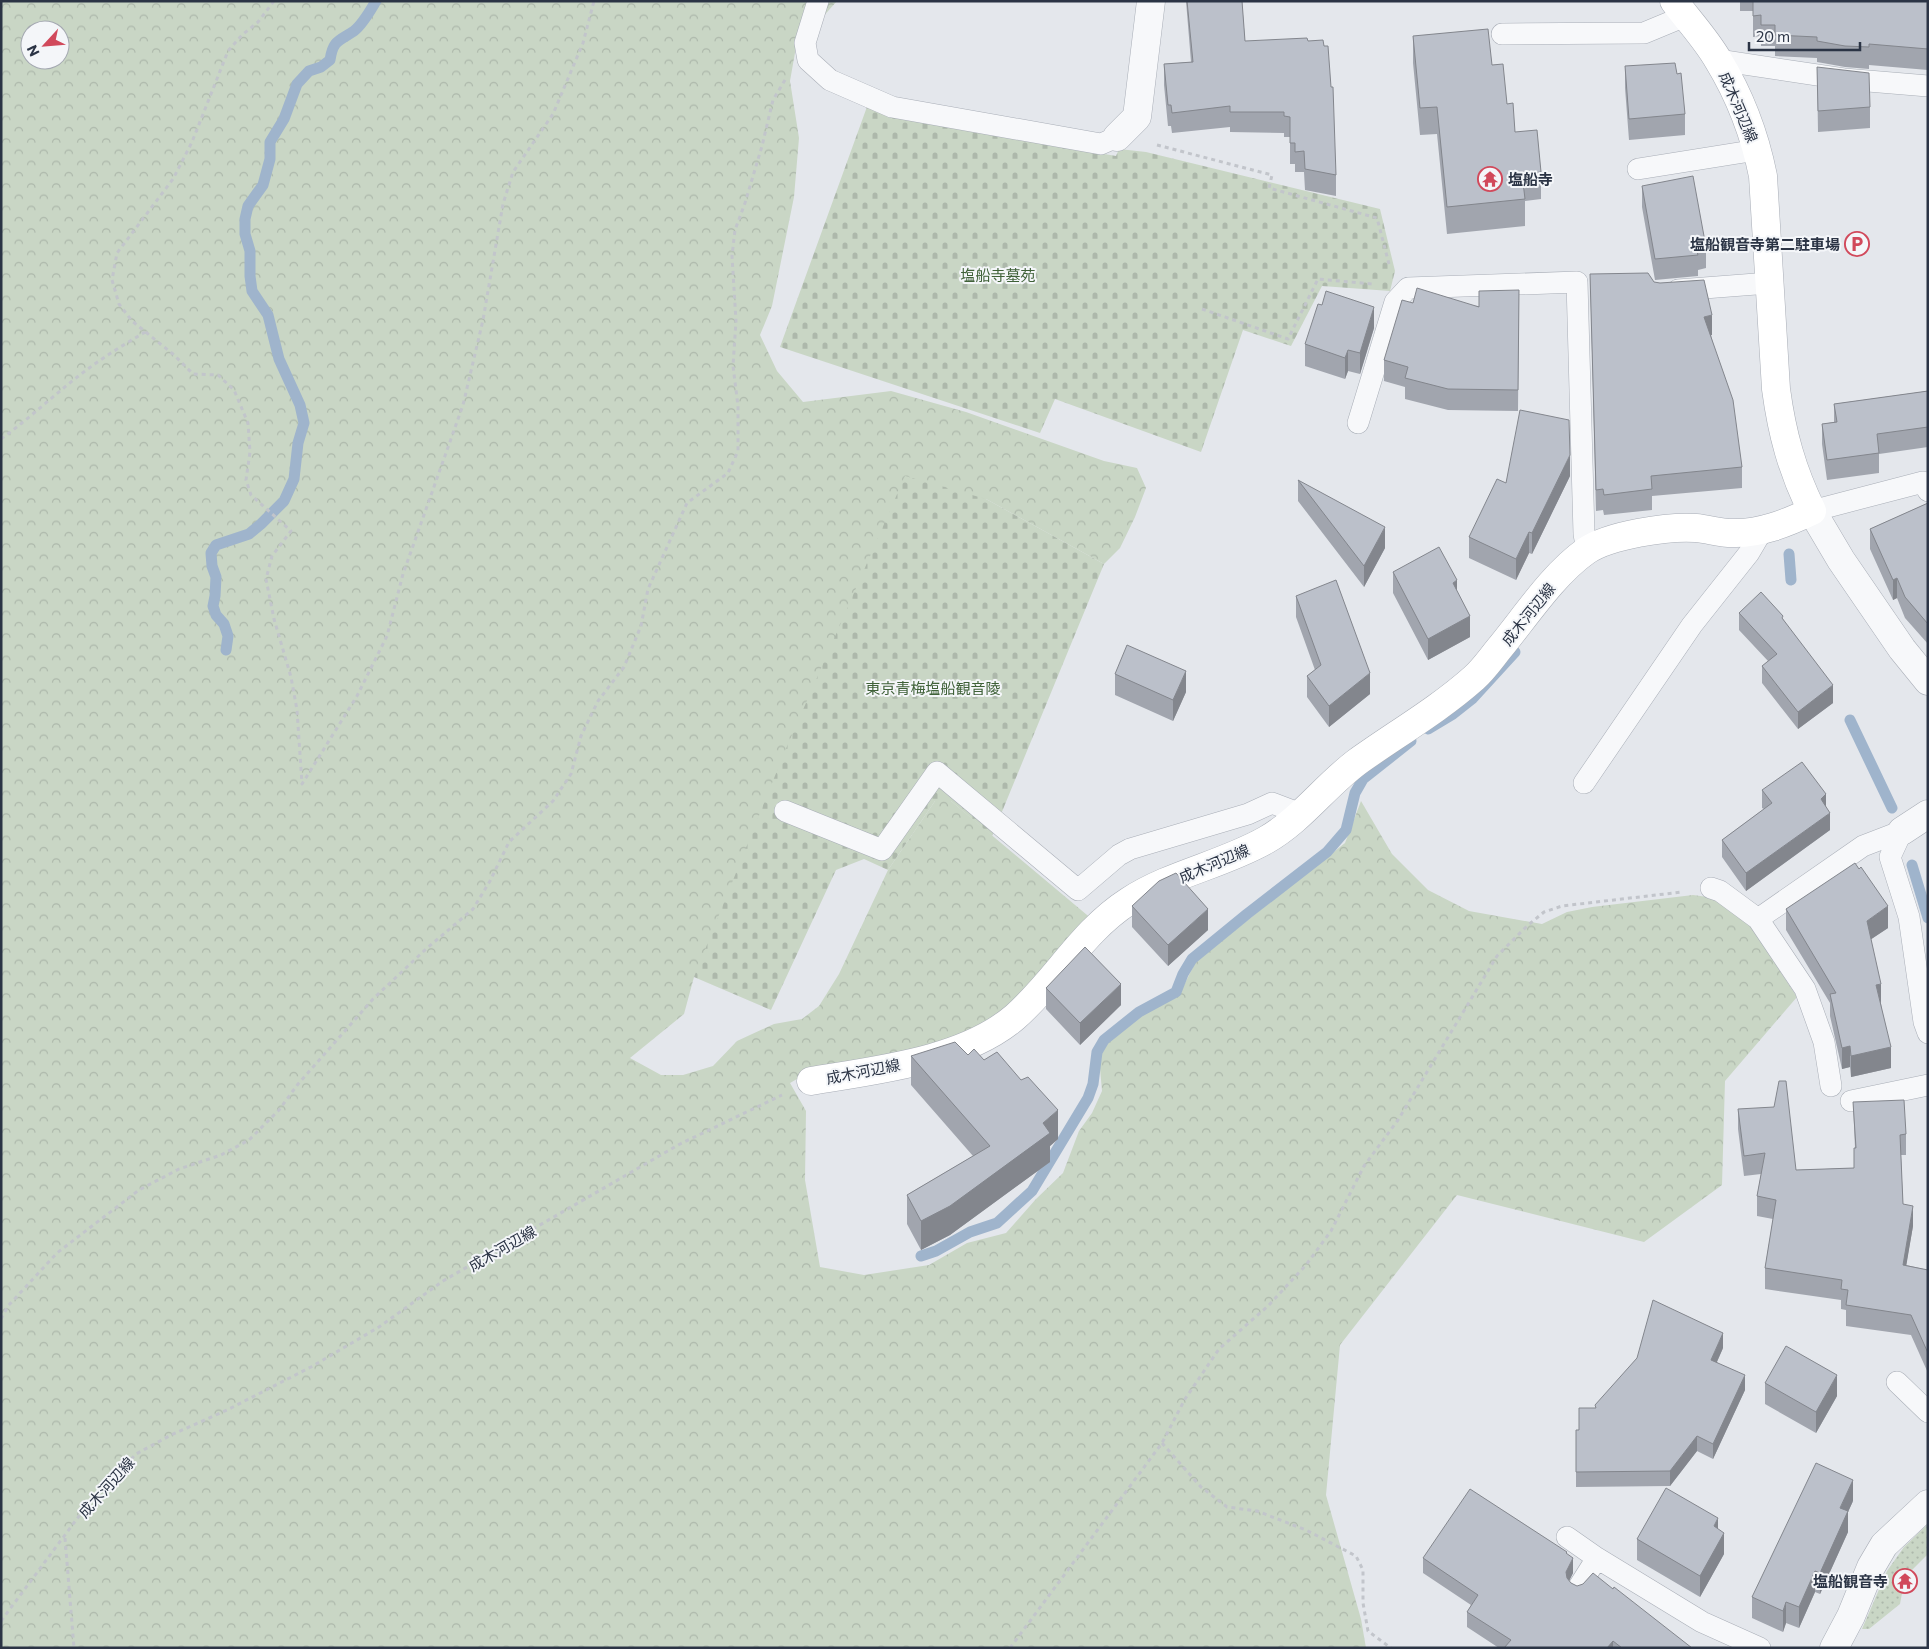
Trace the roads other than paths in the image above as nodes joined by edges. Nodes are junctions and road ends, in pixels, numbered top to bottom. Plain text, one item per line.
1 (818, 1) edge
2 (1151, 1) edge
3 (1679, 9) edge
4 (1502, 34) dead end
5 (1718, 60) junction
6 (1928, 86) edge
7 (1117, 137) joint
8 (1757, 150) junction
9 (1638, 169) dead end
10 (1769, 283) junction
11 (1660, 291) edge
12 (1358, 423) dead end
13 (1928, 491) edge
14 (1812, 511) junction
15 (1762, 531) junction
16 (1587, 550) junction
17 (1928, 681) edge
18 (1584, 783) dead end
19 (785, 811) dead end
20 (1301, 814) junction
21 (1928, 814) edge
22 (1902, 831) junction
23 (1711, 888) road end
24 (1758, 919) junction
25 (1928, 1033) edge
26 (811, 1081) road end
27 (1928, 1085) edge
28 (1831, 1086) dead end
29 (1851, 1101) edge
30 (1897, 1382) dead end
31 (1928, 1412) edge
32 (1928, 1504) edge
33 (1567, 1537) dead end
34 (1597, 1558) junction
35 (1578, 1588) edge
36 (1760, 1648) edge
37 (1834, 1648) edge

1 - 7 lane
2 - 7 street
3 - 4 lane
3 - 5 main road, 成木河辺線
5 - 6 lane
5 - 8 main road, 成木河辺線
8 - 9 lane
8 - 10 main road, 成木河辺線
10 - 11 lane
10 - 14 main road, 成木河辺線
12 - 16 lane
13 - 14 lane
14 - 15 main road, 成木河辺線
14 - 17 street
15 - 16 main road, 成木河辺線
15 - 18 lane
16 - 20 main road, 成木河辺線
19 - 20 lane
20 - 26 main road, 成木河辺線
21 - 22 street
22 - 24 lane
22 - 25 lane
23 - 24 lane
24 - 28 lane
27 - 29 lane
30 - 31 lane
32 - 37 street
33 - 34 lane
34 - 35 lane
34 - 36 lane

